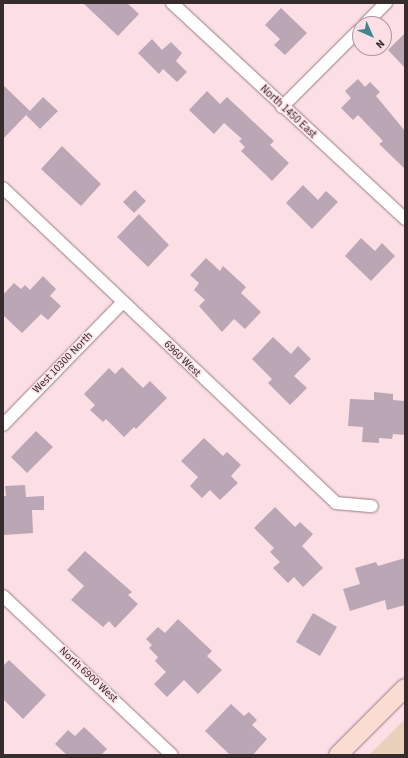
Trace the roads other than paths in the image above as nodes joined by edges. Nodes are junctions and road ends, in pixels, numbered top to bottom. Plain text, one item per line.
1 (172, 3) edge
2 (386, 3) edge
3 (373, 16) edge
4 (352, 37) edge
5 (282, 107) junction
6 (3, 188) edge
7 (405, 219) edge
8 (123, 302) junction
9 (3, 425) edge
10 (372, 506) dead end
11 (3, 596) edge
12 (405, 688) edge
13 (172, 755) edge
14 (338, 755) edge

1 - 5 street, North 1450 East
2 - 3 street
4 - 5 street
5 - 7 street, North 1450 East
6 - 8 street, 6960 West
8 - 9 street, West 10300 North
8 - 10 street, 6960 West
11 - 13 street, North 6900 West
12 - 14 street

